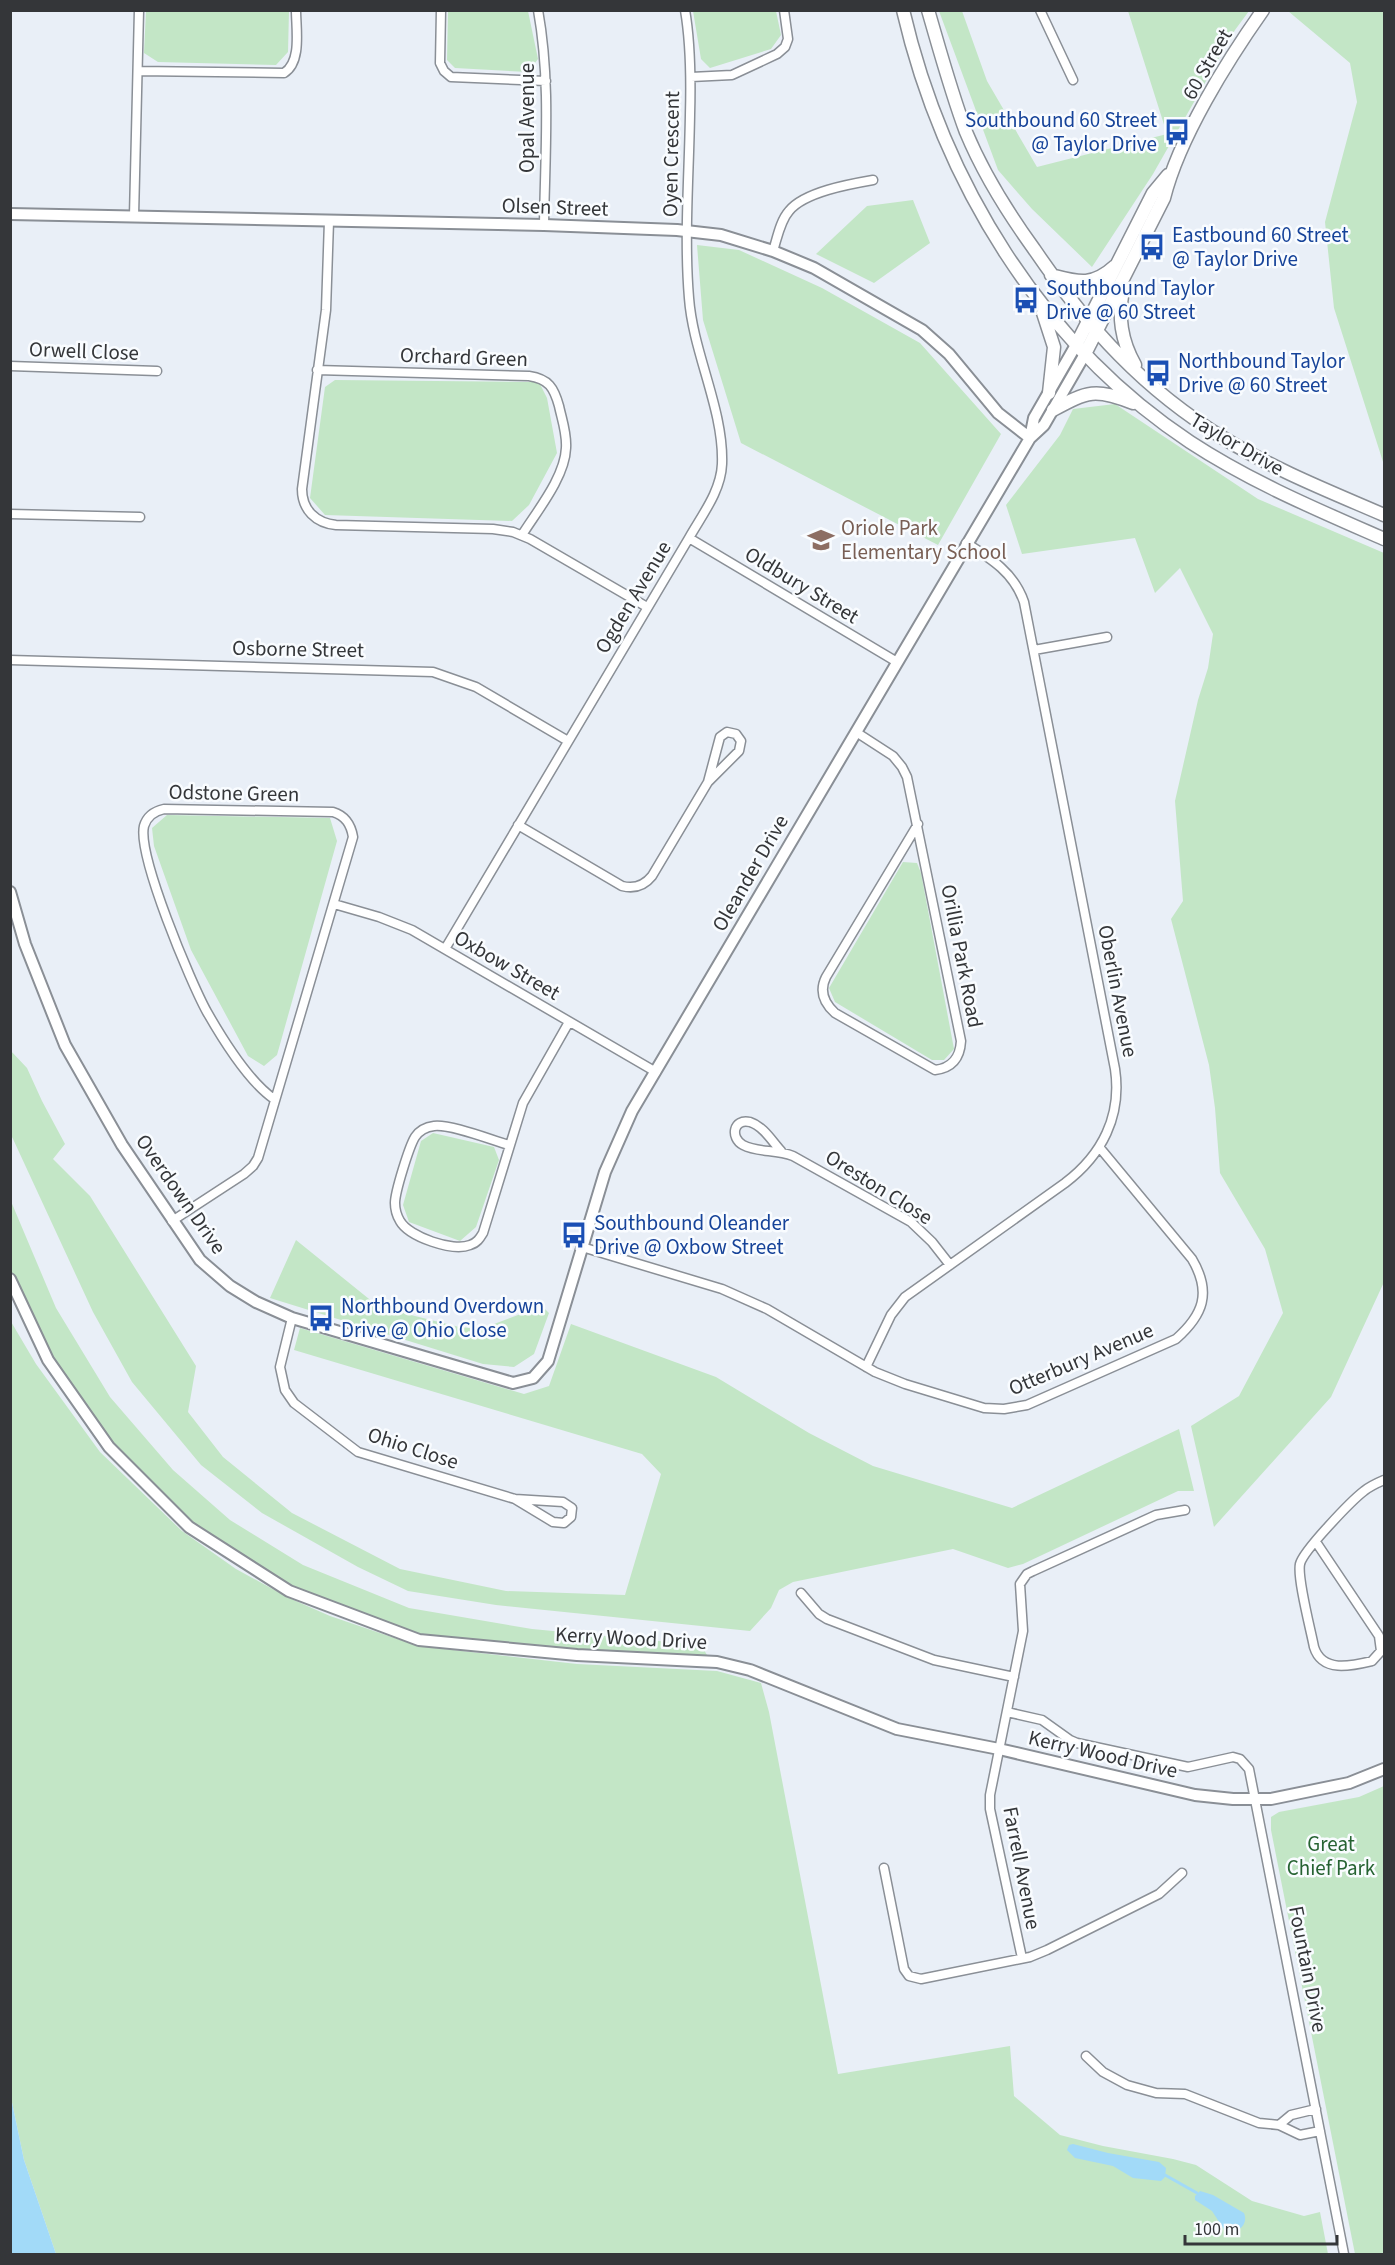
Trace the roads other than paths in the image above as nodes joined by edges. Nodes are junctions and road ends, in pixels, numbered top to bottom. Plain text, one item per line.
1 (139, 10) edge
2 (296, 10) edge
3 (441, 10) edge
4 (538, 10) edge
5 (685, 10) edge
6 (784, 10) edge
7 (903, 10) edge
8 (928, 10) edge
9 (1040, 10) edge
10 (1263, 10) edge
11 (138, 71) junction
12 (691, 77) junction
13 (1073, 80) dead end
14 (546, 81) junction
15 (1171, 172) junction
16 (873, 180) dead end
17 (10, 214) edge
18 (134, 216) junction
19 (329, 221) junction
20 (544, 225) junction
21 (688, 231) junction
22 (773, 251) junction
23 (1118, 263) junction
24 (1051, 275) junction
25 (1124, 279) junction
26 (1036, 298) junction
27 (1092, 328) junction
28 (1080, 349) junction
29 (10, 366) edge
30 (317, 370) junction
31 (157, 371) dead end
32 (1144, 381) junction
33 (1049, 393) junction
34 (1140, 405) junction
35 (1053, 410) junction
36 (1030, 438) junction
37 (10, 514) edge
38 (1384, 515) edge
39 (140, 517) dead end
40 (522, 535) junction
41 (689, 538) junction
42 (1384, 539) edge
43 (966, 543) junction
44 (647, 607) junction
45 (1107, 637) dead end
46 (1034, 650) junction
47 (10, 660) edge
48 (897, 662) junction
49 (856, 732) junction
50 (568, 741) junction
51 (708, 782) junction
52 (918, 824) junction
53 (518, 825) junction
54 (10, 892) edge
55 (334, 904) junction
56 (445, 949) junction
57 (569, 1022) junction
58 (656, 1072) junction
59 (274, 1099) junction
60 (509, 1145) junction
61 (1100, 1148) junction
62 (781, 1151) junction
63 (172, 1221) junction
64 (582, 1247) junction
65 (950, 1265) junction
66 (10, 1278) edge
67 (292, 1318) junction
68 (552, 1349) joint
69 (866, 1367) junction
70 (1384, 1480) edge
71 (515, 1498) junction
72 (1185, 1510) dead end
73 (1316, 1542) junction
74 (801, 1593) dead end
75 (1014, 1677) junction
76 (1007, 1712) junction
77 (999, 1749) junction
78 (1384, 1768) edge
79 (1257, 1800) junction
80 (884, 1868) dead end
81 (1182, 1873) dead end
82 (1022, 1958) junction
83 (1086, 2056) dead end
84 (1316, 2109) junction
85 (1279, 2125) junction
86 (1320, 2131) junction
87 (1344, 2254) edge

1 - 11 street
2 - 11 street
3 - 14 street
4 - 14 street, Opal Avenue
5 - 12 street, Oyen Crescent
6 - 12 street, Oyen Crescent
7 - 26 main road, Taylor Drive
8 - 24 main road, Taylor Drive
9 - 13 street
10 - 15 main road, 60 Street
11 - 18 street
12 - 21 street, Oyen Crescent
14 - 20 street, Opal Avenue
15 - 23 main road, 60 Street
15 - 25 main road, 60 Street
16 - 22 street
17 - 18 street, Olsen Street
18 - 19 street, Olsen Street
19 - 20 street, Olsen Street
19 - 30 street
20 - 21 street, Olsen Street
21 - 22 street, Olsen Street
21 - 41 street, Ogden Avenue
22 - 36 street, Olsen Street
23 - 24 main road
23 - 27 main road, 60 Street
24 - 27 main road, Taylor Drive
25 - 27 main road, 60 Street
25 - 32 main road
26 - 28 main road, Taylor Drive
26 - 33 main road
27 - 28 main road
27 - 32 main road, Taylor Drive
28 - 33 street, Oleander Drive
28 - 34 main road, Taylor Drive
28 - 35 street, Oleander Drive
29 - 31 street, Orwell Close
30 - 40 street
30 - 40 street, Orchard Green
32 - 38 main road, Taylor Drive
33 - 36 street, Oleander Drive
34 - 35 main road
34 - 42 main road, Taylor Drive
35 - 36 street, Oleander Drive
36 - 43 street, Oleander Drive
37 - 39 street
40 - 44 street
41 - 44 street, Ogden Avenue
41 - 48 street, Oldbury Street
43 - 46 street, Oberlin Avenue
43 - 48 street, Oleander Drive
44 - 50 street, Ogden Avenue
45 - 46 street
46 - 61 street, Oberlin Avenue
47 - 50 street, Osborne Street
48 - 49 street, Oleander Drive
49 - 52 street, Orillia Park Road
49 - 58 street, Oleander Drive
50 - 53 street, Ogden Avenue
51 - 51 street
51 - 53 street
52 - 52 street, Orillia Park Road
53 - 56 street, Ogden Avenue
54 - 63 street, Overdown Drive
55 - 56 street, Oxbow Street
55 - 59 street, Odstone Green
55 - 59 street, Odstone Green
56 - 57 street, Oxbow Street
57 - 58 street, Oxbow Street
57 - 60 street
58 - 64 street, Oleander Drive
59 - 63 street, Odstone Green
60 - 60 street
61 - 65 street, Oberlin Avenue
61 - 69 street, Otterbury Avenue
62 - 62 street, Oreston Close
62 - 65 street, Oreston Close
63 - 67 street, Overdown Drive
64 - 68 street, Oleander Drive
64 - 69 street, Otterbury Avenue
65 - 69 street, Oberlin Avenue
66 - 77 street, Kerry Wood Drive
67 - 68 street, Overdown Drive
67 - 71 street, Ohio Close
70 - 73 street
71 - 71 street, Ohio Close
72 - 75 street, Farrell Avenue
73 - 73 street
74 - 75 street
75 - 76 street, Farrell Avenue
76 - 77 street, Farrell Avenue
76 - 79 street, Fountain Drive
77 - 79 street, Kerry Wood Drive
77 - 82 street, Farrell Avenue
78 - 79 street, Kerry Wood Drive
79 - 84 street, Fountain Drive
80 - 82 street
81 - 82 street
83 - 85 street
84 - 85 street
84 - 86 street, Fountain Drive
85 - 86 street
86 - 87 street, Fountain Drive

